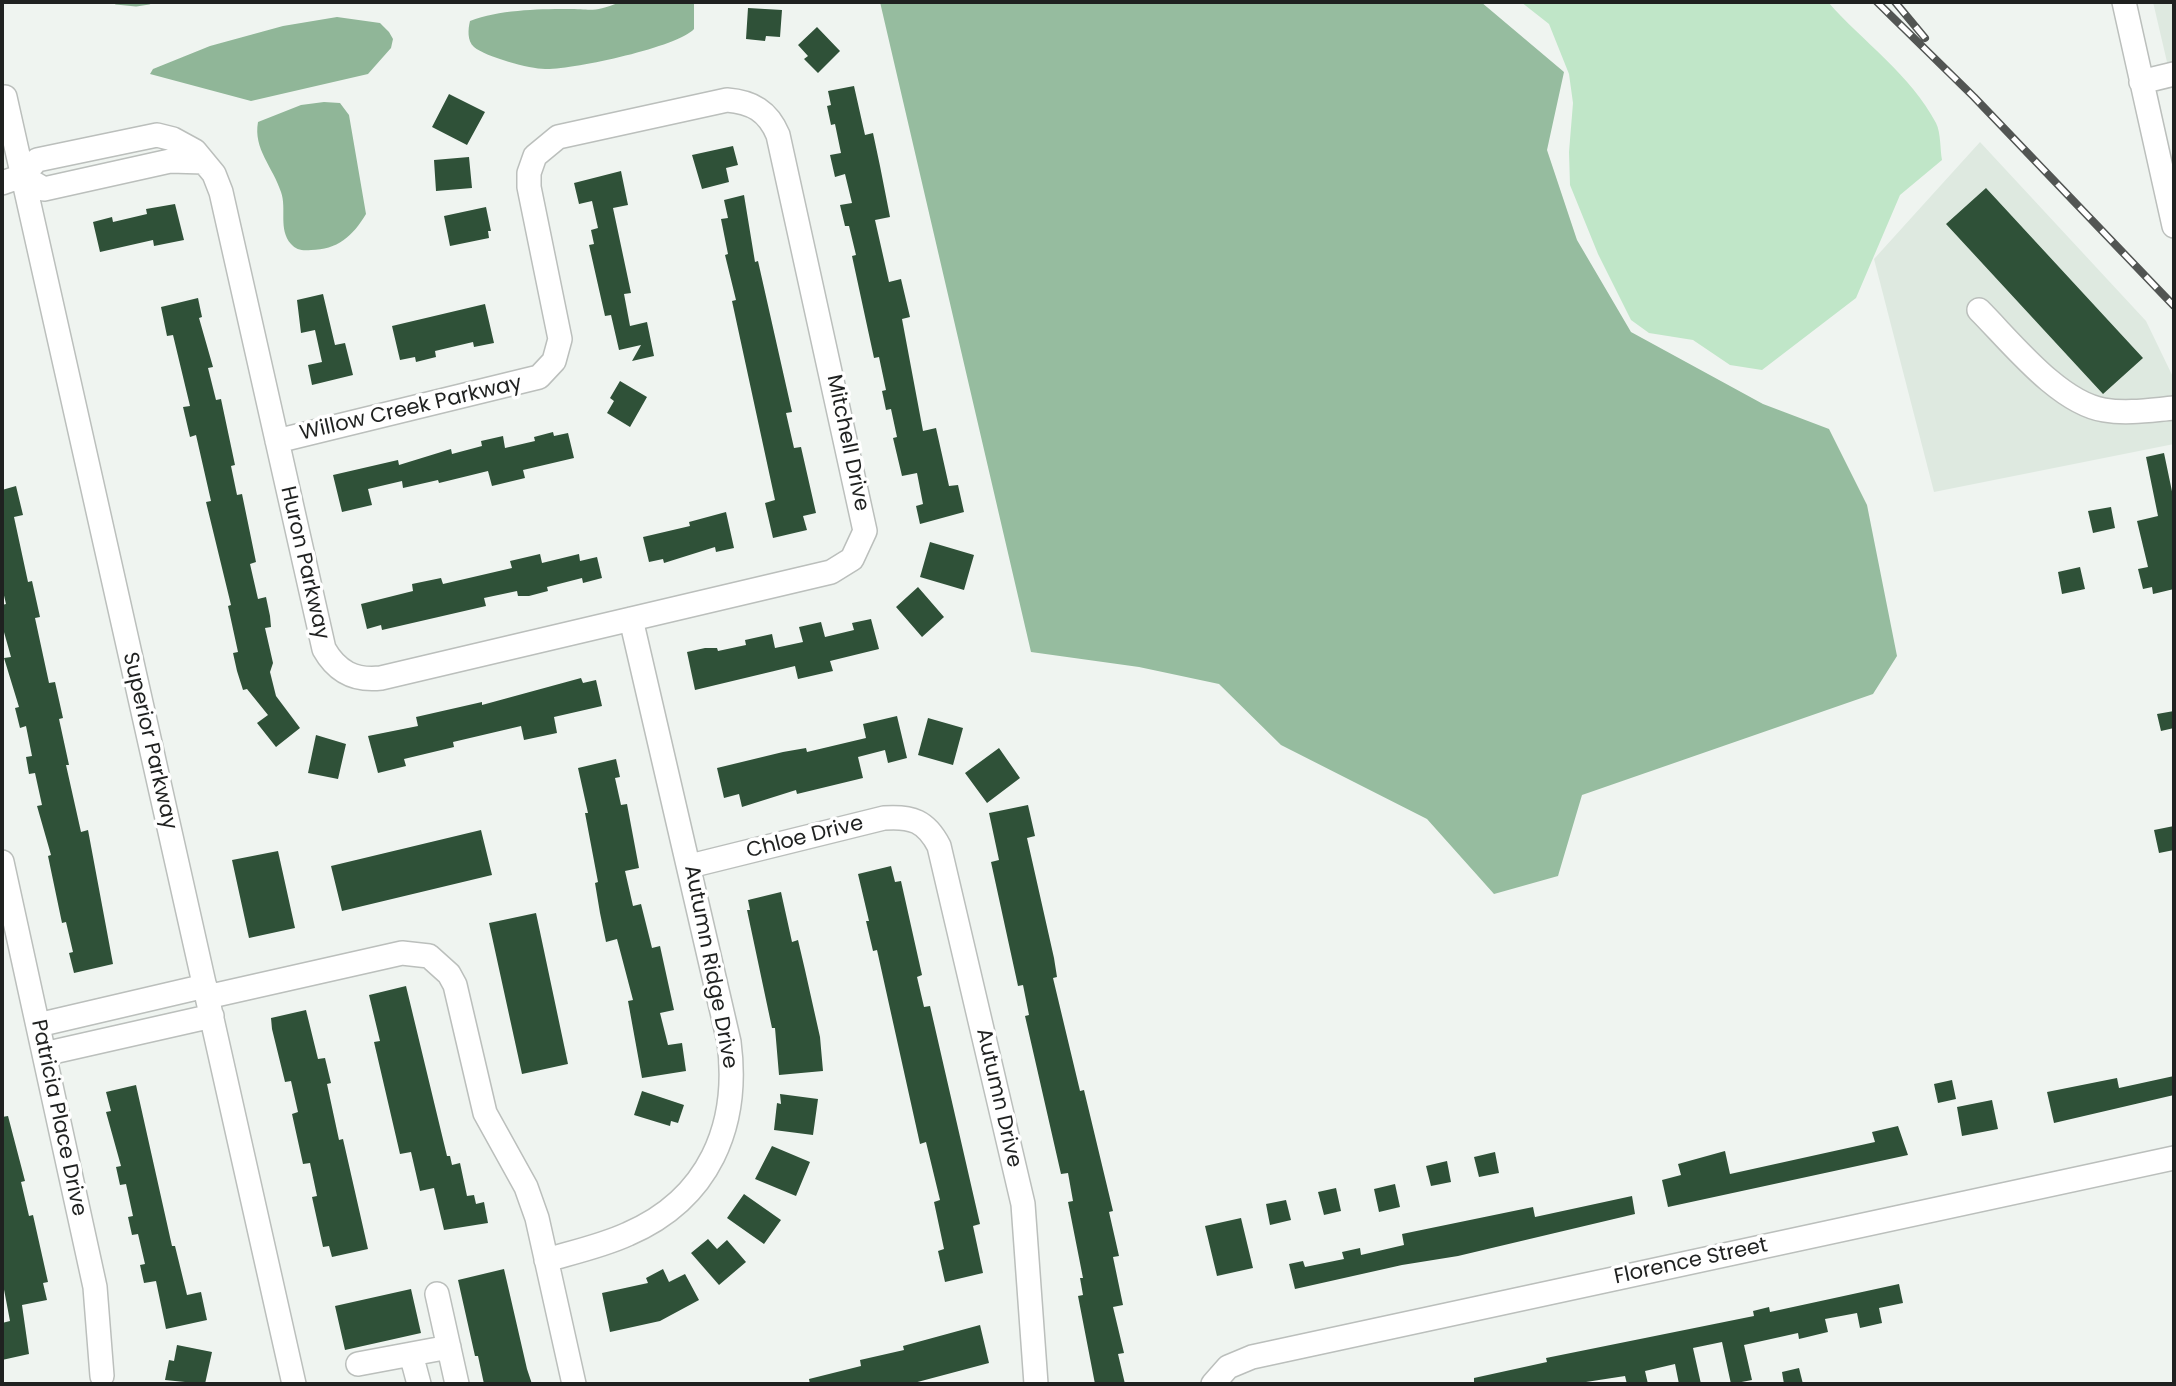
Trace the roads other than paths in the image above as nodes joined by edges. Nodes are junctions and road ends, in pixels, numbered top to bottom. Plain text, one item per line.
1 (2124, 2) edge
2 (2174, 74) edge
3 (2141, 82) junction
4 (5, 97) dead end
5 (757, 107) joint
6 (108, 145) junction
7 (204, 162) junction
8 (114, 174) junction
9 (12, 179) edge
10 (2174, 226) edge
11 (1979, 310) dead end
12 (2174, 408) edge
13 (277, 441) junction
14 (631, 619) junction
15 (921, 822) joint
16 (2, 862) edge
17 (690, 866) junction
18 (208, 1000) junction
19 (38, 1025) junction
20 (44, 1054) junction
21 (2174, 1158) edge
22 (546, 1260) junction
23 (437, 1294) dead end
24 (449, 1347) junction
25 (411, 1354) junction
26 (358, 1364) dead end
27 (102, 1376) dead end
28 (1214, 1383) edge
29 (294, 1384) edge
30 (418, 1384) edge
31 (457, 1384) edge
32 (574, 1384) edge
33 (1036, 1384) edge

1 - 3 street
2 - 3 street
3 - 10 street
4 - 9 street, Superior Parkway
5 - 13 street, Willow Creek Parkway
5 - 14 street, Mitchell Drive
6 - 7 street, Huron Parkway
6 - 8 street
6 - 9 street, Huron Parkway
7 - 8 street
7 - 13 street, Huron Parkway
8 - 9 street
9 - 18 street, Superior Parkway
11 - 12 street
13 - 14 street, Huron Parkway
14 - 17 street, Autumn Ridge Drive
15 - 17 street, Chloe Drive
15 - 33 street, Autumn Drive
16 - 19 street, Patricia Place Drive
17 - 22 street, Autumn Ridge Drive
18 - 19 street
18 - 20 street
18 - 22 street
18 - 29 street, Superior Parkway
19 - 20 street, Patricia Place Drive
20 - 27 street, Patricia Place Drive
21 - 28 street, Florence Street
22 - 32 street
23 - 24 street
24 - 25 street
24 - 31 street
25 - 26 street
25 - 30 street

